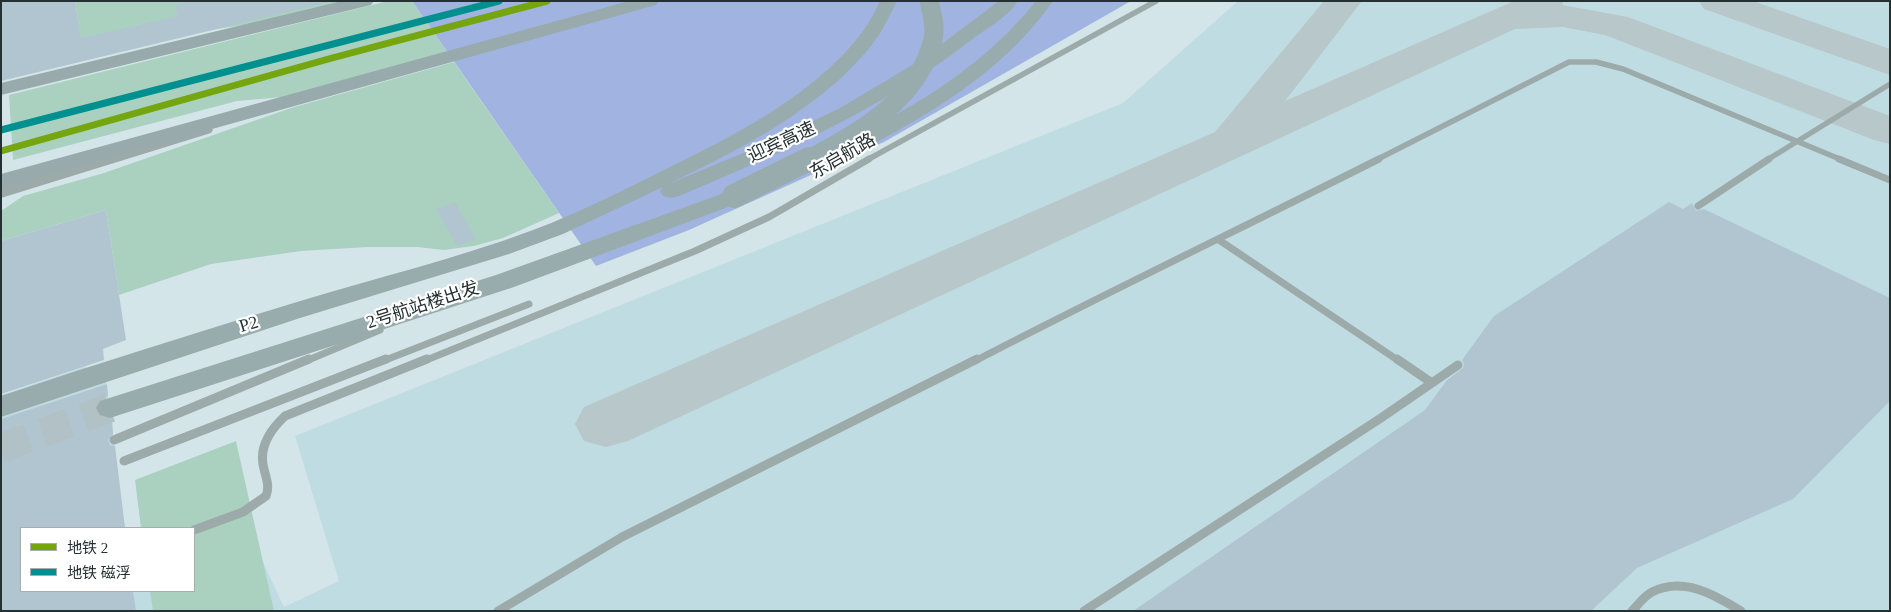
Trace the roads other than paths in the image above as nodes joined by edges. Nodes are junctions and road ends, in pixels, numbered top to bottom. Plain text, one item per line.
1 (365, 1) edge
2 (650, 1) edge
3 (889, 1) edge
4 (929, 1) edge
5 (1010, 1) edge
6 (1045, 1) edge
7 (1156, 1) edge
8 (1890, 84) edge
9 (1, 89) edge
10 (302, 98) junction
11 (1796, 141) junction
12 (48, 179) junction
13 (1890, 180) edge
14 (1, 181) edge
15 (1, 193) edge
16 (734, 196) junction
17 (1, 200) edge
18 (1698, 206) dead end
19 (532, 238) junction
20 (1219, 240) junction
21 (505, 281) junction
22 (529, 304) dead end
23 (1458, 365) dead end
24 (1432, 383) junction
25 (1, 407) edge
26 (110, 408) tunnel mouth
27 (114, 440) dead end
28 (124, 461) dead end
29 (195, 530) edge
30 (498, 611) edge
31 (1084, 611) edge
32 (1632, 611) edge
33 (1741, 611) edge

1 - 9 highway
2 - 10 highway
3 - 19 main road
4 - 16 main road, bridge
5 - 19 main road, 迎宾高速, bridge
6 - 16 main road, 迎宾高速, bridge
7 - 29 lane, 东启航路
8 - 11 lane
10 - 12 street
10 - 14 highway
11 - 13 lane
11 - 18 lane
11 - 20 lane
12 - 15 street
12 - 17 street
16 - 21 main road, 2号航站楼出发
19 - 25 main road, P2
20 - 24 lane
20 - 30 lane
21 - 26 main road, 2号航站楼出发
21 - 27 lane
22 - 28 lane
23 - 24 lane
24 - 31 lane
32 - 33 lane

